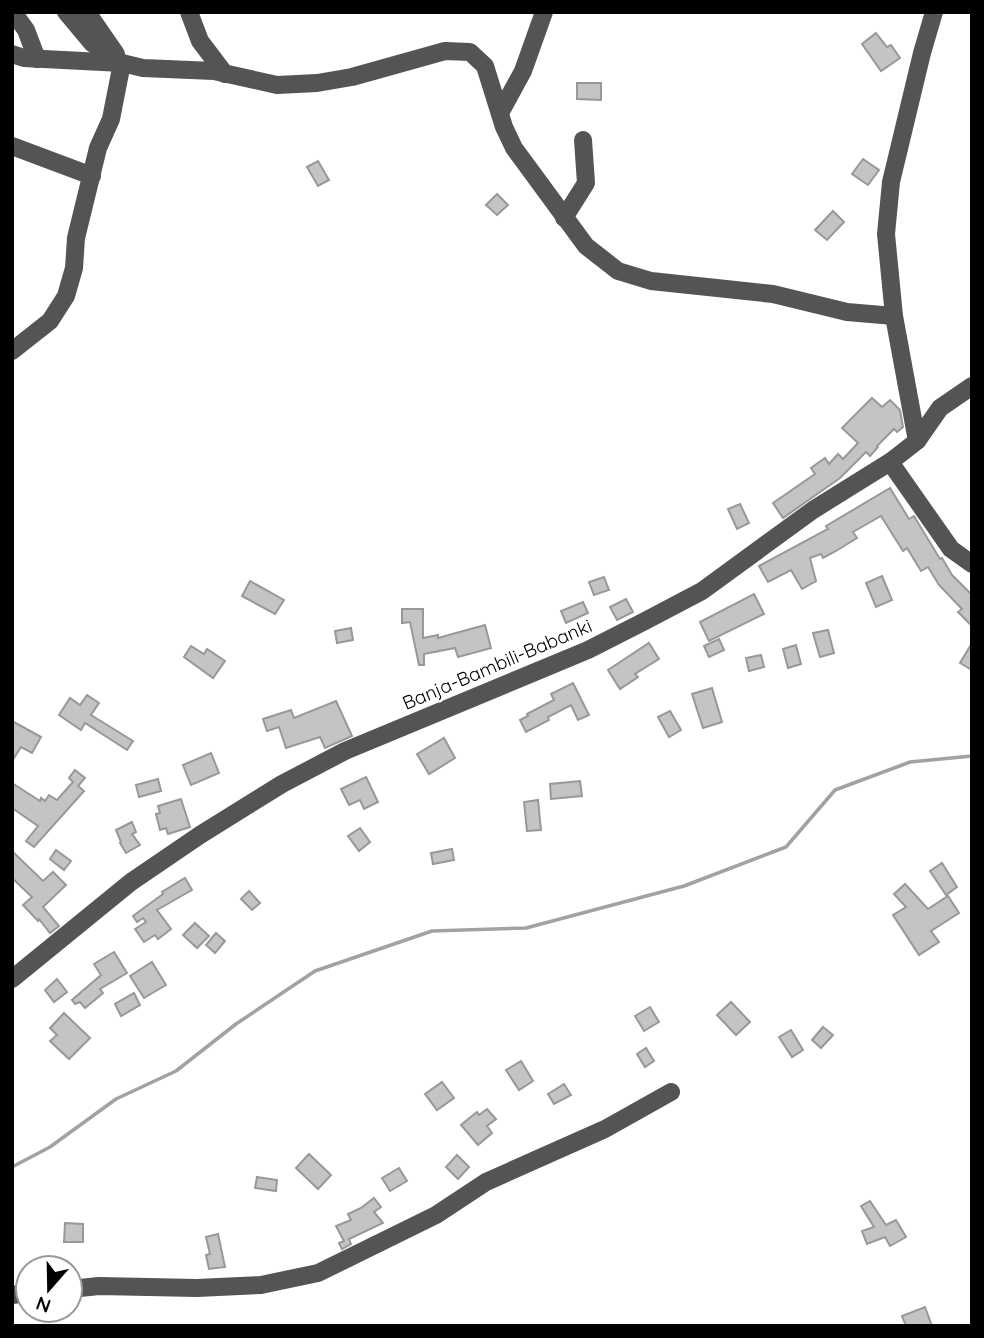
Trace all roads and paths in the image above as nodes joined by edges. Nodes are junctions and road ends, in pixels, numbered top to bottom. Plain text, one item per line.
1 (13, 12) edge
2 (66, 12) edge
3 (88, 12) edge
4 (189, 12) edge
5 (544, 12) edge
6 (933, 12) edge
7 (12, 54) edge
8 (37, 59) junction
9 (122, 63) junction
10 (225, 74) junction
11 (500, 113) junction
12 (583, 140) dead end
13 (12, 146) edge
14 (92, 176) junction
15 (564, 218) junction
16 (894, 316) junction
17 (12, 351) edge
18 (972, 386) edge
19 (917, 441) junction
20 (890, 462) junction
21 (972, 564) edge
22 (12, 979) edge
23 (671, 1092) dead end
24 (84, 1288) edge

1 - 8 street
2 - 9 street
3 - 9 street
4 - 10 street
5 - 11 street
6 - 16 street
7 - 8 street
8 - 9 street
9 - 10 street
9 - 14 street
10 - 11 street
11 - 15 street
12 - 15 street
13 - 14 street
14 - 17 street
15 - 16 street
16 - 19 street
18 - 19 street, Banja-Bambili-Babanki
19 - 20 street, Banja-Bambili-Babanki
20 - 21 street
20 - 22 street, Banja-Bambili-Babanki
23 - 24 street

